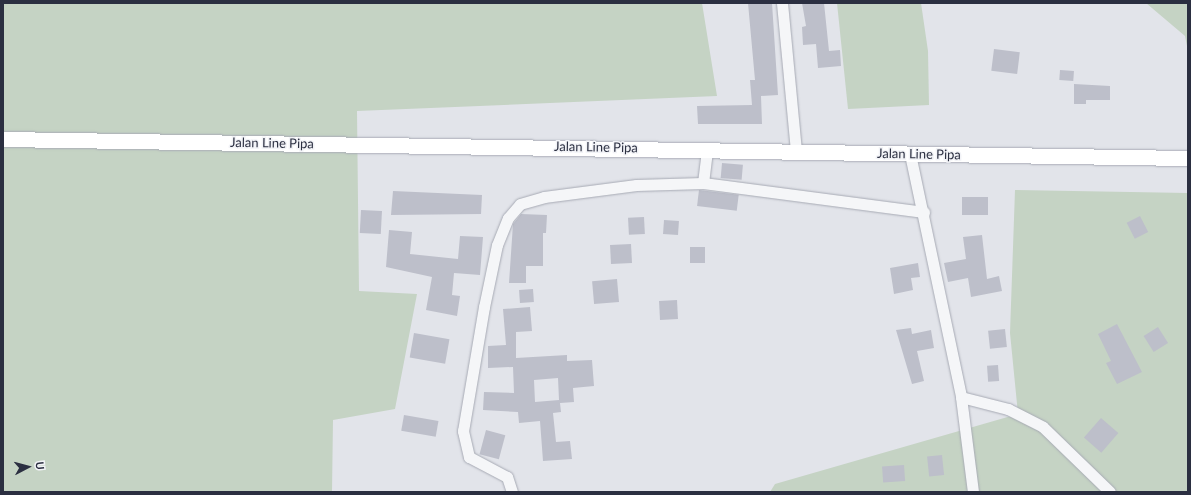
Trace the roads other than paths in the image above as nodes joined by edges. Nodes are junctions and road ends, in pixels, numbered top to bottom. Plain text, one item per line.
1 (782, 3) edge
2 (3, 139) edge
3 (707, 149) junction
4 (796, 151) junction
5 (910, 154) junction
6 (1188, 158) edge
7 (703, 183) junction
8 (924, 212) junction
9 (961, 397) junction
10 (512, 492) edge
11 (973, 492) edge
12 (1110, 492) edge

1 - 4 street
2 - 3 main road, Jalan Line Pipa
3 - 4 main road, Jalan Line Pipa
3 - 7 street
4 - 5 main road, Jalan Line Pipa
5 - 6 main road, Jalan Line Pipa
5 - 8 street
7 - 8 street
7 - 10 street
8 - 9 street
9 - 11 street
9 - 12 street

